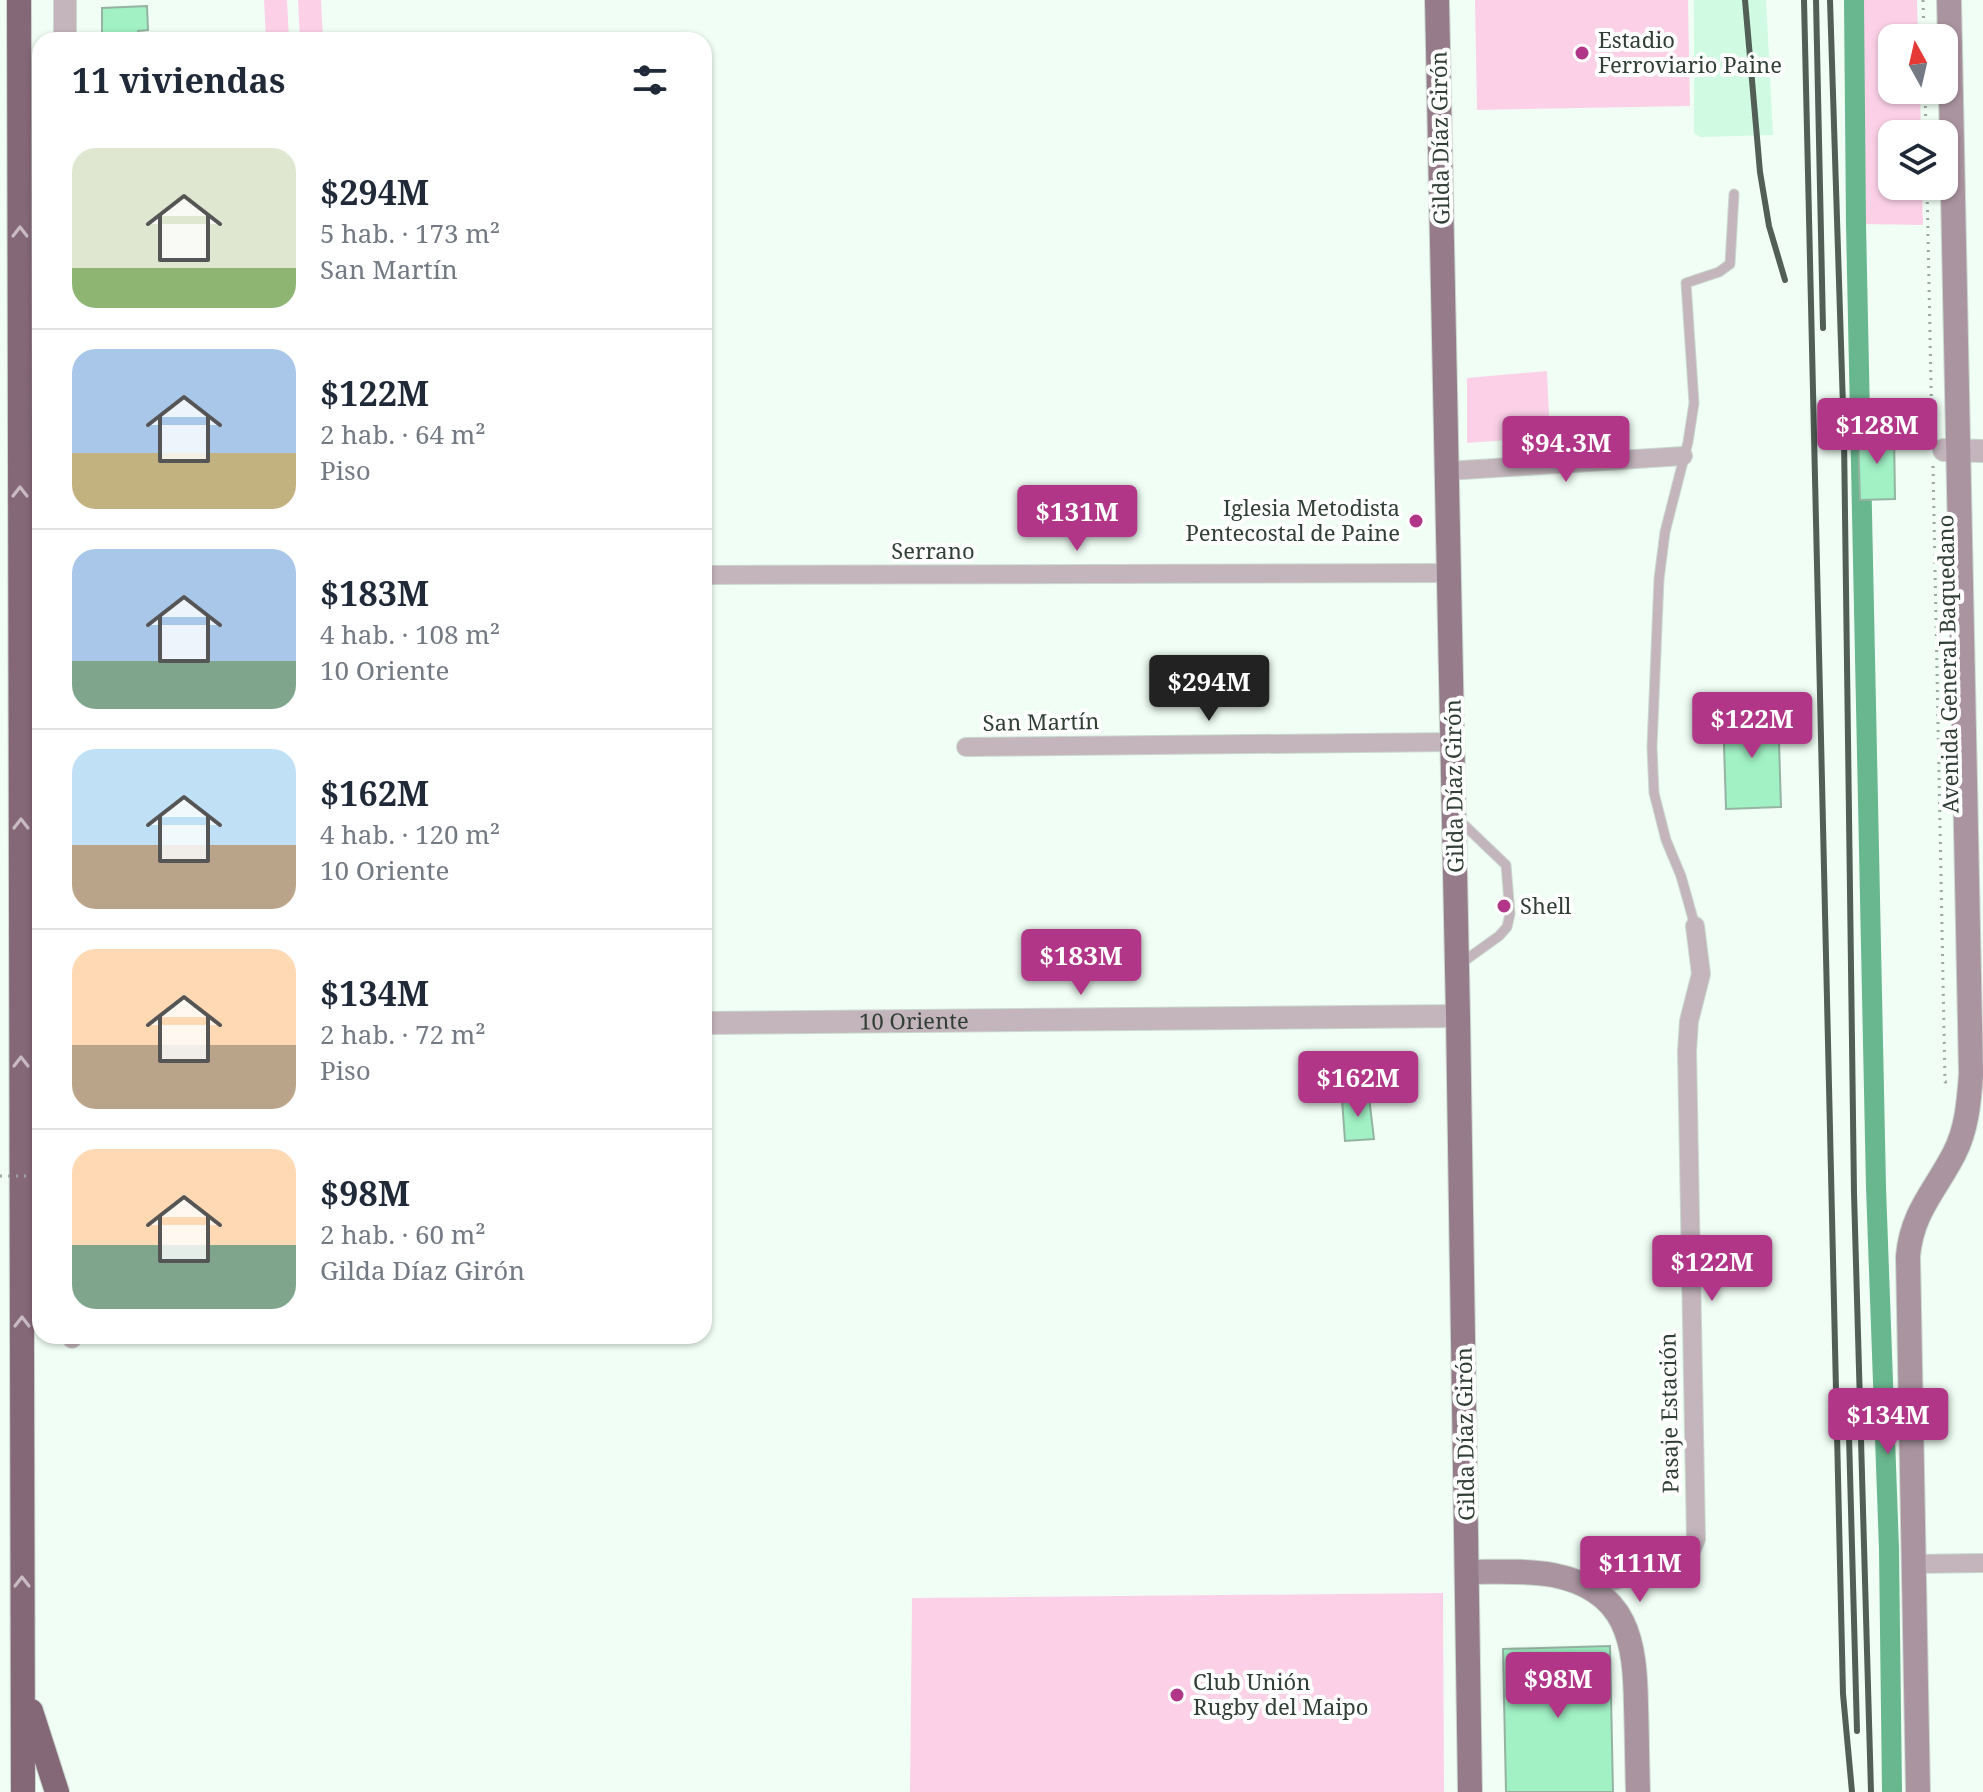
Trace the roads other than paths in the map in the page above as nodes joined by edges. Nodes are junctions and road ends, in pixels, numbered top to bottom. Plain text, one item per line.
1 (19, 0) edge
2 (65, 0) edge
3 (1437, 0) edge
4 (1934, 0) edge
5 (1949, 0) edge
6 (1935, 24) edge
7 (65, 32) edge
8 (1734, 194) dead end
9 (1939, 200) edge
10 (1951, 450) edge
11 (1683, 456) junction
12 (1447, 471) junction
13 (1449, 573) junction
14 (712, 575) edge
15 (1453, 742) junction
16 (966, 747) dead end
17 (1454, 816) junction
18 (1695, 926) joint
19 (1458, 966) junction
20 (1458, 1016) junction
21 (712, 1023) edge
22 (1959, 1143) junction
23 (1983, 1563) edge
24 (1914, 1564) junction
25 (1467, 1572) junction
26 (1590, 1588) junction
27 (22, 1660) junction
28 (23, 1792) edge
29 (57, 1792) edge
30 (1470, 1792) edge
31 (1638, 1792) edge
32 (1918, 1792) edge

27 -> 1 highway
2 - 7 street
3 - 12 main road, Gilda Díaz Girón
4 - 6 main road
5 - 10 main road, Avenida General Baquedano
8 - 11 lane
9 - 10 main road, Avenida General Baquedano
10 - 22 main road, Avenida General Baquedano
10 - 22 main road, Avenida General Baquedano
11 - 12 street
11 - 18 lane
12 - 13 main road, Gilda Díaz Girón
13 - 14 street, Serrano
13 - 15 main road, Gilda Díaz Girón
15 - 16 street, San Martín
15 - 17 main road, Gilda Díaz Girón
17 - 19 main road, Gilda Díaz Girón
17 - 19 lane
18 - 26 street, Pasaje Estación
19 - 20 main road, Gilda Díaz Girón
20 - 21 street, 10 Oriente
20 - 25 main road, Gilda Díaz Girón
22 - 24 main road, Avenida General Baquedano
23 - 24 street
24 - 32 main road, Avenida General Baquedano
25 - 26 main road
25 - 30 main road, Gilda Díaz Girón
26 - 31 main road
27 - 28 highway
27 - 29 highway

